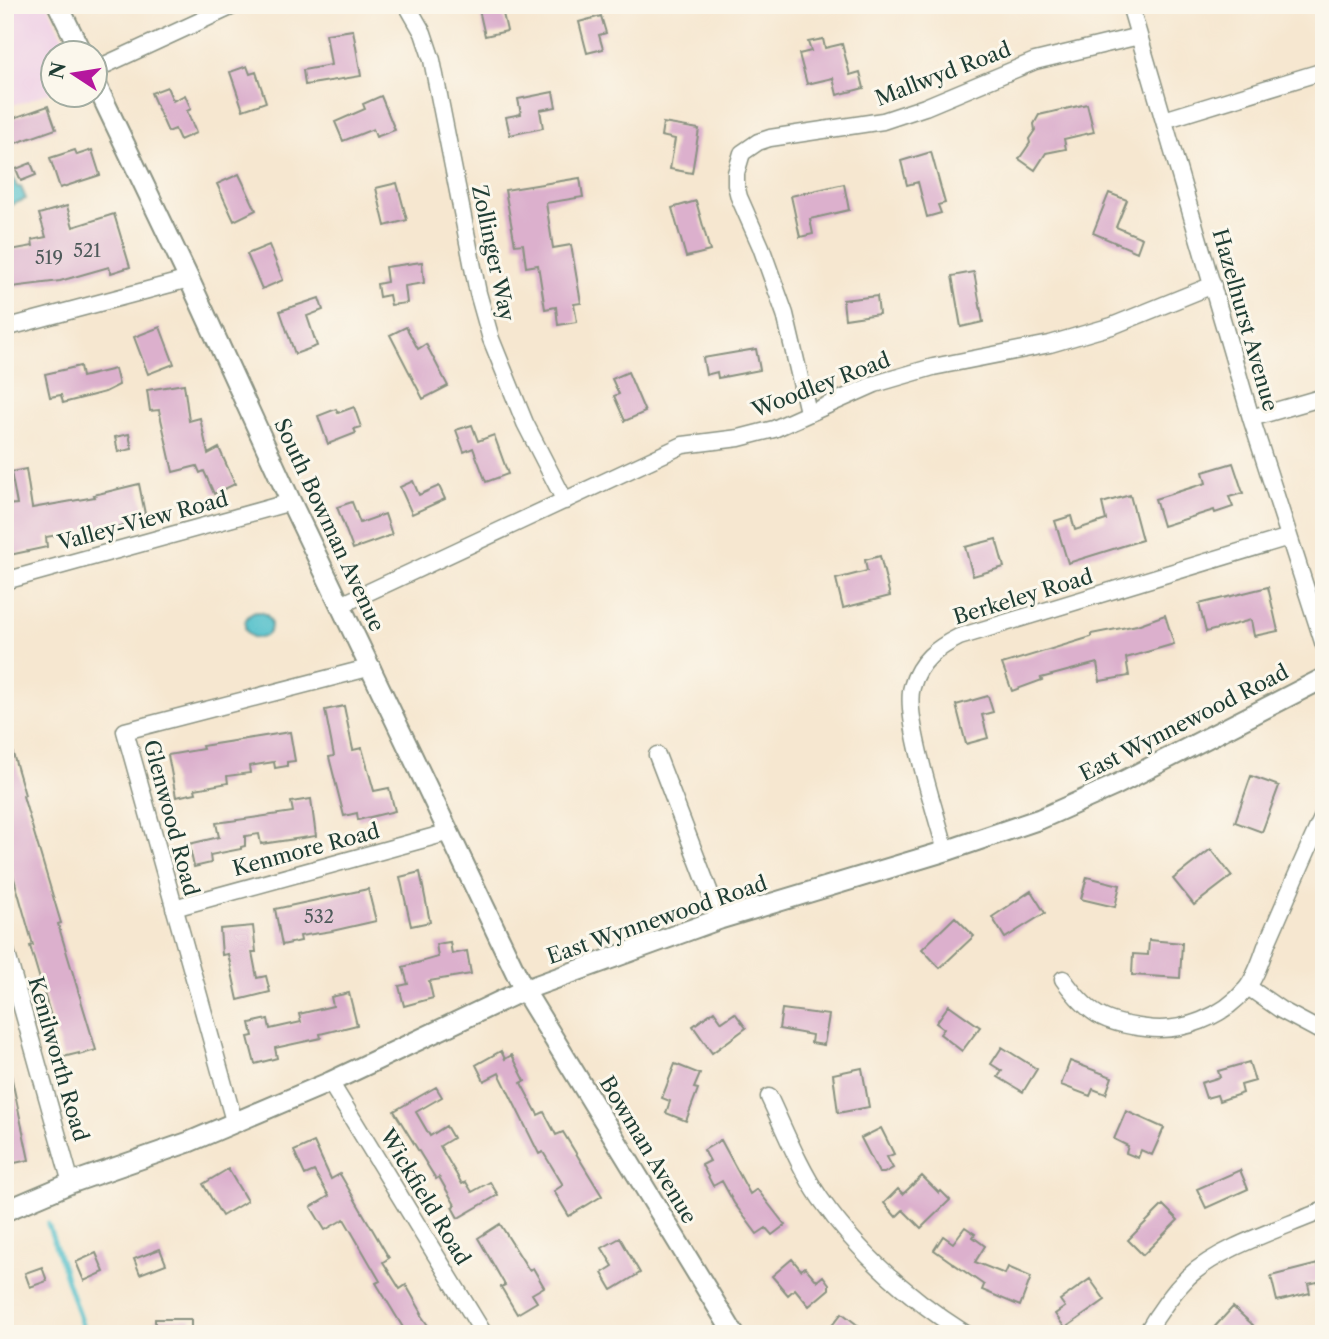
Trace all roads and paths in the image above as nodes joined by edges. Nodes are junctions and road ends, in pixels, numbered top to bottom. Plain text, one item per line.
1 (58, 5) edge
2 (235, 5) edge
3 (407, 5) edge
4 (1130, 5) edge
5 (1139, 36) junction
6 (74, 38) edge
7 (108, 63) edge
8 (1324, 72) edge
9 (107, 108) edge
10 (1164, 120) junction
11 (189, 279) junction
12 (1213, 285) junction
13 (5, 328) edge
14 (1324, 397) edge
15 (808, 412) junction
16 (1251, 418) junction
17 (565, 501) junction
18 (291, 502) junction
19 (1289, 537) junction
20 (5, 581) edge
21 (341, 605) junction
22 (1324, 645) edge
23 (372, 667) junction
24 (1324, 678) edge
25 (657, 755) dead end
26 (1324, 814) edge
27 (450, 832) junction
28 (946, 851) junction
29 (174, 908) junction
30 (720, 919) junction
31 (5, 947) edge
32 (1063, 979) dead end
33 (1248, 987) junction
34 (524, 990) junction
35 (1324, 1033) edge
36 (330, 1082) junction
37 (769, 1097) dead end
38 (234, 1121) junction
39 (71, 1183) junction
40 (1324, 1210) edge
41 (5, 1211) edge
42 (484, 1334) edge
43 (734, 1334) edge
44 (966, 1334) edge
45 (1146, 1334) edge

1 - 6 street
2 - 7 street
3 - 17 street, Zollinger Way
4 - 5 street, Hazelhurst Avenue
5 - 10 street, Hazelhurst Avenue
5 - 15 street, Mallwyd Road
8 - 10 street
9 - 11 street, South Bowman Avenue
10 - 12 street, Hazelhurst Avenue
11 - 13 street
11 - 18 street, South Bowman Avenue
12 - 15 street, Woodley Road
12 - 16 street, Hazelhurst Avenue
14 - 16 street
15 - 17 street, Woodley Road
16 - 19 street, Hazelhurst Avenue
17 - 21 street, Woodley Road
18 - 20 street, Valley-View Road
18 - 21 street, South Bowman Avenue
19 - 22 street, Hazelhurst Avenue
19 - 28 street, Berkeley Road
21 - 23 street, South Bowman Avenue
23 - 27 street, South Bowman Avenue
23 - 29 street, Glenwood Road
24 - 28 street, East Wynnewood Road
25 - 30 street
26 - 33 street
27 - 29 street, Kenmore Road
27 - 34 street, South Bowman Avenue
28 - 30 street, East Wynnewood Road
29 - 38 street, Glenwood Road
30 - 34 street, East Wynnewood Road
31 - 39 street, Kenilworth Road
32 - 33 street
33 - 35 street
34 - 36 street, East Wynnewood Road
34 - 43 street, Bowman Avenue
36 - 38 street, East Wynnewood Road
36 - 42 street, Wickfield Road
37 - 44 street
38 - 39 street, East Wynnewood Road
39 - 41 street, East Wynnewood Road
40 - 45 street

